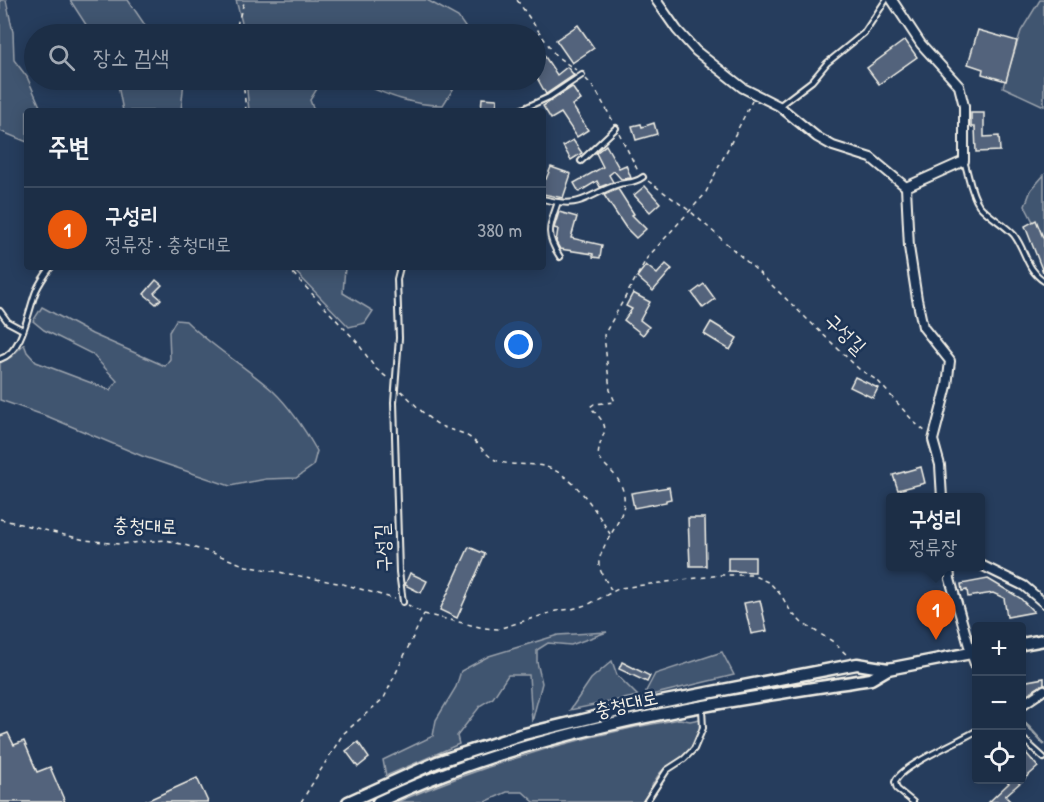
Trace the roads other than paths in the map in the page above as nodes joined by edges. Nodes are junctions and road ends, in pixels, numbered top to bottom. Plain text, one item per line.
1 (656, 0) edge
2 (886, 0) edge
3 (892, 0) edge
4 (582, 75) road end
5 (779, 106) junction
6 (524, 108) edge
7 (616, 128) road end
8 (581, 161) dead end
9 (964, 161) junction
10 (643, 177) road end
11 (906, 187) junction
12 (546, 200) edge
13 (558, 202) junction
14 (560, 257) dead end
15 (49, 270) edge
16 (399, 270) edge
17 (1044, 280) edge
18 (0, 311) edge
19 (23, 330) junction
20 (0, 359) edge
21 (942, 493) edge
22 (985, 567) edge
23 (949, 571) edge
24 (403, 602) road end
25 (1044, 603) edge
26 (1044, 640) edge
27 (1026, 643) edge
28 (972, 647) edge
29 (972, 653) edge
30 (888, 669) junction
31 (1044, 690) edge
32 (1026, 702) edge
33 (702, 705) junction
34 (972, 733) edge
35 (1026, 742) edge
36 (1044, 758) edge
37 (348, 802) edge
38 (378, 802) edge
39 (646, 802) edge
40 (913, 802) edge

1 - 5 street
2 - 5 lane
3 - 9 street
4 - 6 lane
5 - 11 street
7 - 8 lane
9 - 11 street
9 - 17 lane
10 - 13 lane
11 - 21 street
12 - 13 lane
13 - 14 lane
15 - 19 lane
16 - 24 lane, 구성길
18 - 19 lane
19 - 20 lane
22 - 25 street
23 - 28 street
26 - 27 main road
29 - 30 main road, 충청대로
30 - 33 main road, 충청대로
30 - 37 main road, 충청대로
31 - 32 street
33 - 38 main road, 충청대로
33 - 39 lane
34 - 40 lane
35 - 36 lane

